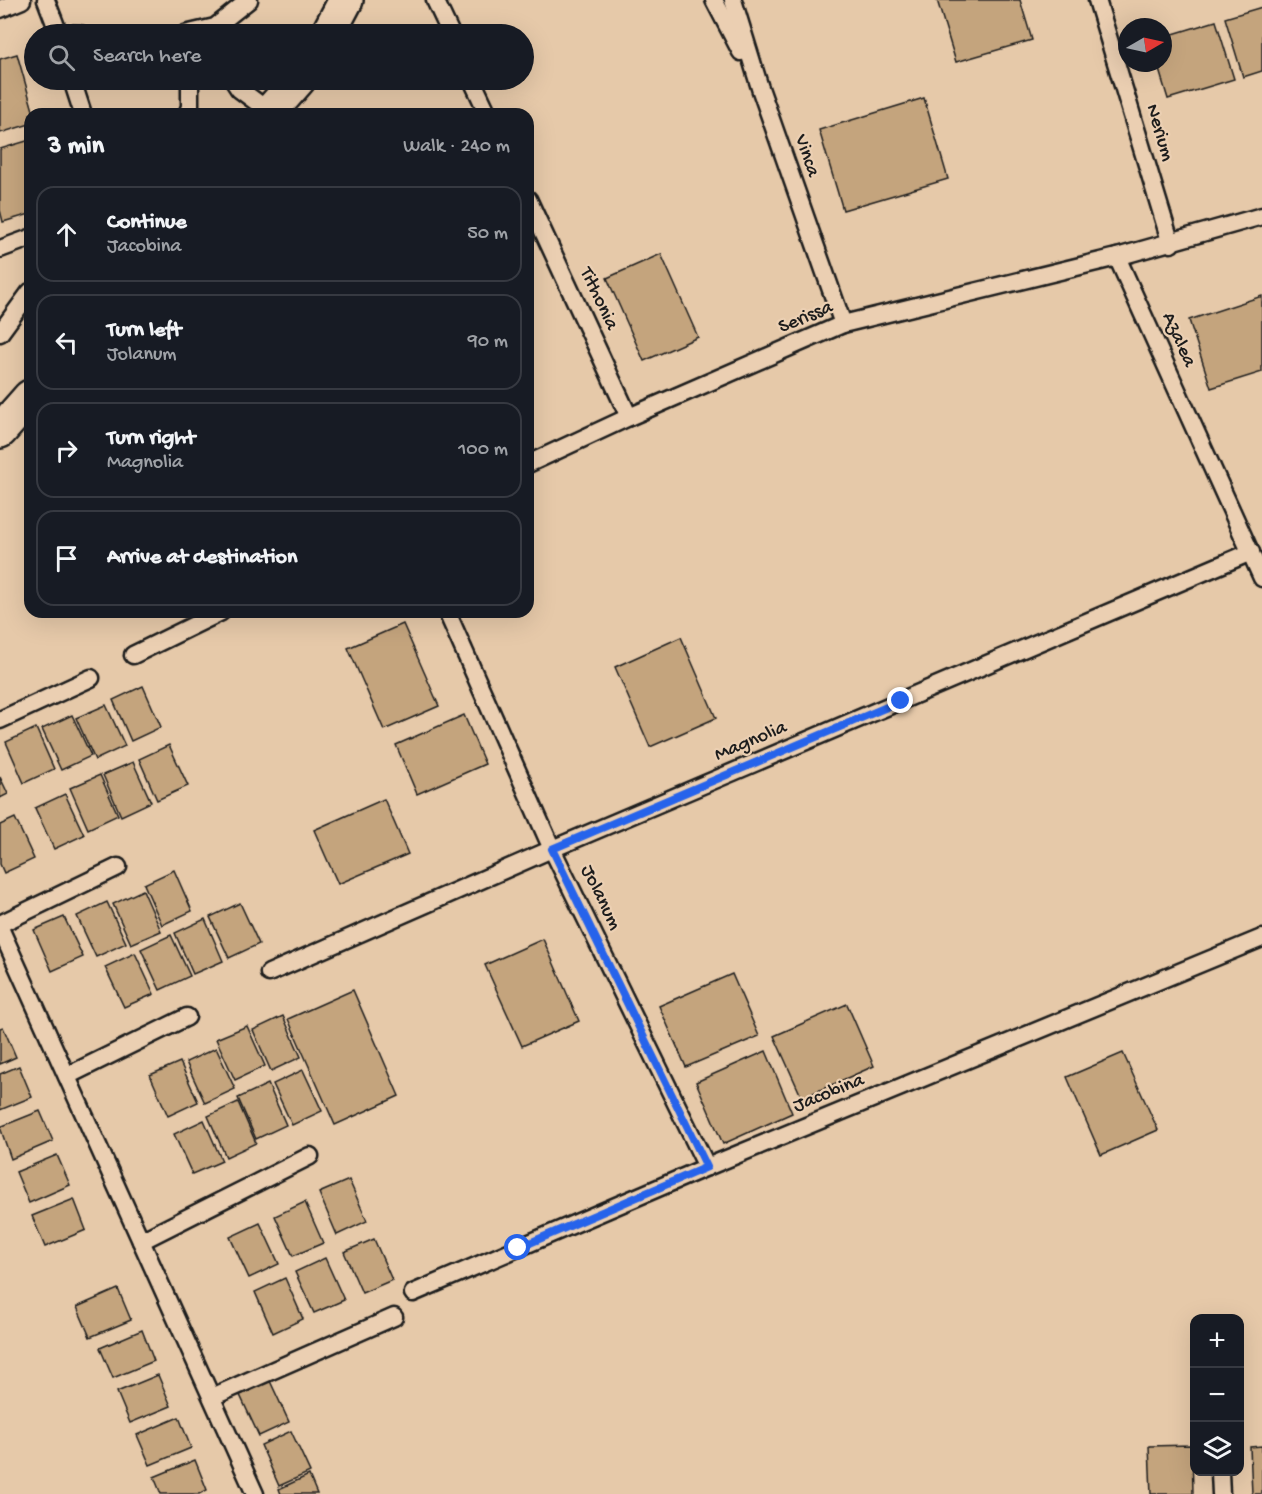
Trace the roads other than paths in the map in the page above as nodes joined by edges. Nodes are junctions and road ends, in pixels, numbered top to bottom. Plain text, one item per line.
1 (22, 0) edge
2 (46, 0) edge
3 (249, 0) edge
4 (346, 0) edge
5 (435, 0) edge
6 (714, 0) edge
7 (733, 0) edge
8 (1097, 0) edge
9 (0, 9) edge
10 (54, 24) edge
11 (223, 24) edge
12 (333, 24) edge
13 (446, 24) edge
14 (760, 88) junction
15 (75, 90) edge
16 (190, 90) edge
17 (240, 90) edge
18 (289, 90) edge
19 (477, 90) edge
20 (81, 108) edge
21 (190, 108) edge
22 (263, 108) edge
23 (273, 108) edge
24 (485, 108) edge
25 (534, 212) edge
26 (1262, 216) edge
27 (24, 240) edge
28 (1171, 244) junction
29 (0, 249) edge
30 (1117, 257) junction
31 (24, 300) edge
32 (843, 324) junction
33 (0, 333) edge
34 (24, 404) edge
35 (629, 417) junction
36 (0, 431) edge
37 (534, 461) edge
38 (1251, 552) junction
39 (1262, 578) edge
40 (209, 618) edge
41 (450, 618) edge
42 (133, 655) dead end
43 (91, 678) dead end
44 (0, 720) edge
45 (552, 849) junction
46 (118, 867) dead end
47 (0, 926) edge
48 (1262, 938) edge
49 (269, 973) dead end
50 (187, 1017) dead end
51 (67, 1076) junction
52 (310, 1156) dead end
53 (707, 1167) junction
54 (141, 1241) junction
55 (413, 1293) dead end
56 (394, 1317) dead end
57 (212, 1397) junction
58 (1220, 1476) edge
59 (255, 1494) edge
60 (1221, 1494) edge

1 - 9 lane
2 - 10 lane
3 - 11 lane
4 - 12 street
5 - 13 lane
6 - 14 lane
7 - 14 lane, Vinca
8 - 28 lane, Nerium
14 - 32 lane, Vinca
15 - 20 lane
16 - 21 lane
17 - 22 lane
18 - 23 street
19 - 24 lane
25 - 35 lane, Tithonia
26 - 28 lane
27 - 29 lane
28 - 30 lane
30 - 32 lane, Serissa
30 - 38 lane, Azalea
31 - 33 lane
32 - 35 lane, Serissa
34 - 36 street
35 - 37 lane, Serissa
38 - 39 lane, Azalea
38 - 45 lane, Magnolia
40 - 42 lane
41 - 45 lane, Jolanum
43 - 44 lane
45 - 49 lane, Magnolia
45 - 53 lane, Jolanum
46 - 47 lane
47 - 51 lane
48 - 53 lane, Jacobina
50 - 51 lane
51 - 54 lane
52 - 54 lane
53 - 55 lane, Jacobina
54 - 57 lane
56 - 57 lane
57 - 59 lane
58 - 60 lane

